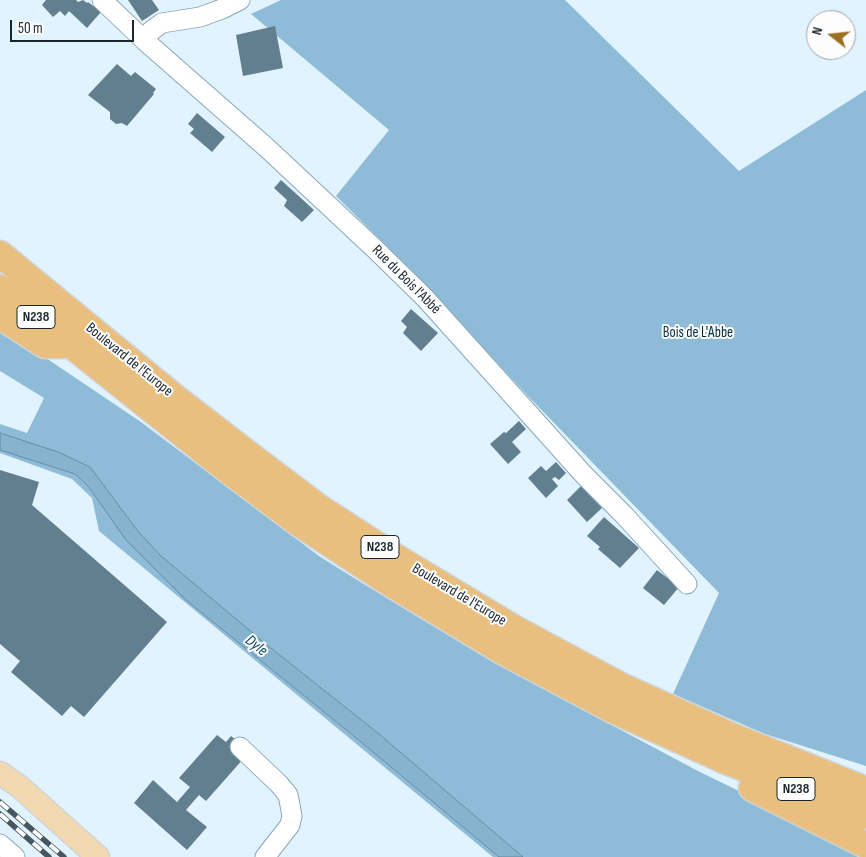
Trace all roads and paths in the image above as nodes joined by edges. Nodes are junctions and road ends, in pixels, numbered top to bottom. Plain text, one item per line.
1 (102, 0) edge
2 (240, 0) edge
3 (145, 41) junction
4 (0, 254) edge
5 (0, 288) edge
6 (0, 316) edge
7 (72, 346) junction
8 (687, 584) dead end
9 (240, 747) dead end
10 (726, 762) junction
11 (0, 773) edge
12 (866, 790) edge
13 (866, 816) edge
14 (0, 844) edge
15 (866, 845) edge
16 (15, 857) edge
17 (98, 857) edge
18 (265, 857) edge

1 - 3 street, Rue du Bois l'Abbé
2 - 3 street
3 - 8 street, Rue du Bois l'Abbé
4 - 12 highway, Boulevard de l'Europe / N238
5 - 7 highway, Boulevard de l'Europe / N238
6 - 7 highway
7 - 10 highway, Boulevard de l'Europe / N238
9 - 18 street
10 - 13 highway, Boulevard de l'Europe / N238
10 - 15 highway
11 - 17 main road
14 - 16 street

